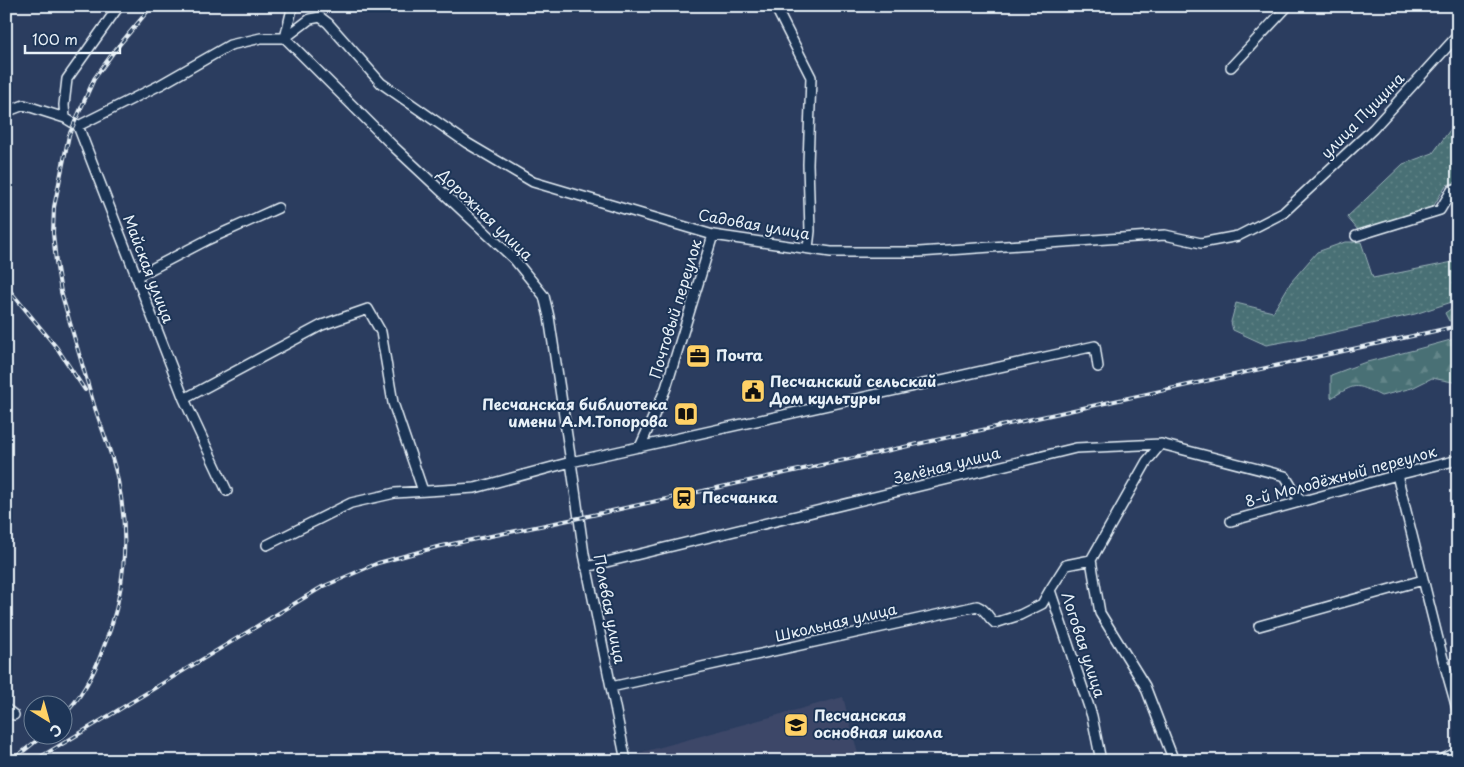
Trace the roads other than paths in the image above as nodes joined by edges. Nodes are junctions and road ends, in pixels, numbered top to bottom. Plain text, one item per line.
1 (119, 6) edge
2 (292, 6) edge
3 (775, 6) edge
4 (1288, 6) edge
5 (1458, 35) edge
6 (285, 38) junction
7 (1231, 67) dead end
8 (6, 112) edge
9 (65, 118) junction
10 (78, 126) junction
11 (1458, 188) edge
12 (278, 208) dead end
13 (1284, 213) joint
14 (714, 235) junction
15 (1356, 236) dead end
16 (808, 248) junction
17 (136, 277) junction
18 (1098, 367) dead end
19 (184, 399) junction
20 (1161, 444) junction
21 (1145, 446) junction
22 (640, 447) junction
23 (1458, 460) edge
24 (1147, 461) junction
25 (571, 462) junction
26 (1396, 475) junction
27 (228, 491) dead end
28 (423, 492) junction
29 (1301, 502) junction
30 (1231, 521) dead end
31 (267, 545) dead end
32 (1091, 560) junction
33 (586, 567) junction
34 (1423, 580) junction
35 (1050, 590) junction
36 (1259, 626) dead end
37 (611, 687) junction
38 (6, 709) edge
39 (1458, 712) edge
40 (14, 715) dead end
41 (1458, 752) edge
42 (626, 761) edge
43 (1101, 761) edge
44 (1174, 761) edge
45 (1439, 761) edge

1 - 9 street
2 - 6 street
3 - 16 street
4 - 7 street
5 - 13 street, улица Пущина
6 - 10 street
6 - 14 street, Садовая улица
6 - 25 street, Дорожная улица
8 - 9 street
9 - 10 street
10 - 17 street, Майская улица
11 - 15 street
12 - 17 street
13 - 16 street, Садовая улица
14 - 16 street, Садовая улица
14 - 22 street, Почтовый переулок
17 - 19 street, Майская улица
18 - 22 street
19 - 27 street, Майская улица
19 - 28 street
20 - 21 street, Зелёная улица
20 - 24 street
20 - 29 street, Зелёная улица
21 - 24 street
21 - 33 street, Зелёная улица
22 - 25 street
23 - 26 street, 8-й Молодёжный переулок
24 - 32 street
25 - 28 street
25 - 33 street, Полевая улица
26 - 29 street, 8-й Молодёжный переулок
26 - 34 street
28 - 31 street
29 - 30 street, 8-й Молодёжный переулок
32 - 35 street, Логовая улица
32 - 44 street, Логовая улица
33 - 37 street, Полевая улица
34 - 36 street
34 - 39 street
35 - 37 street, Школьная улица
35 - 43 street, Логовая улица
37 - 42 street, Полевая улица
38 - 40 street
41 - 45 street

